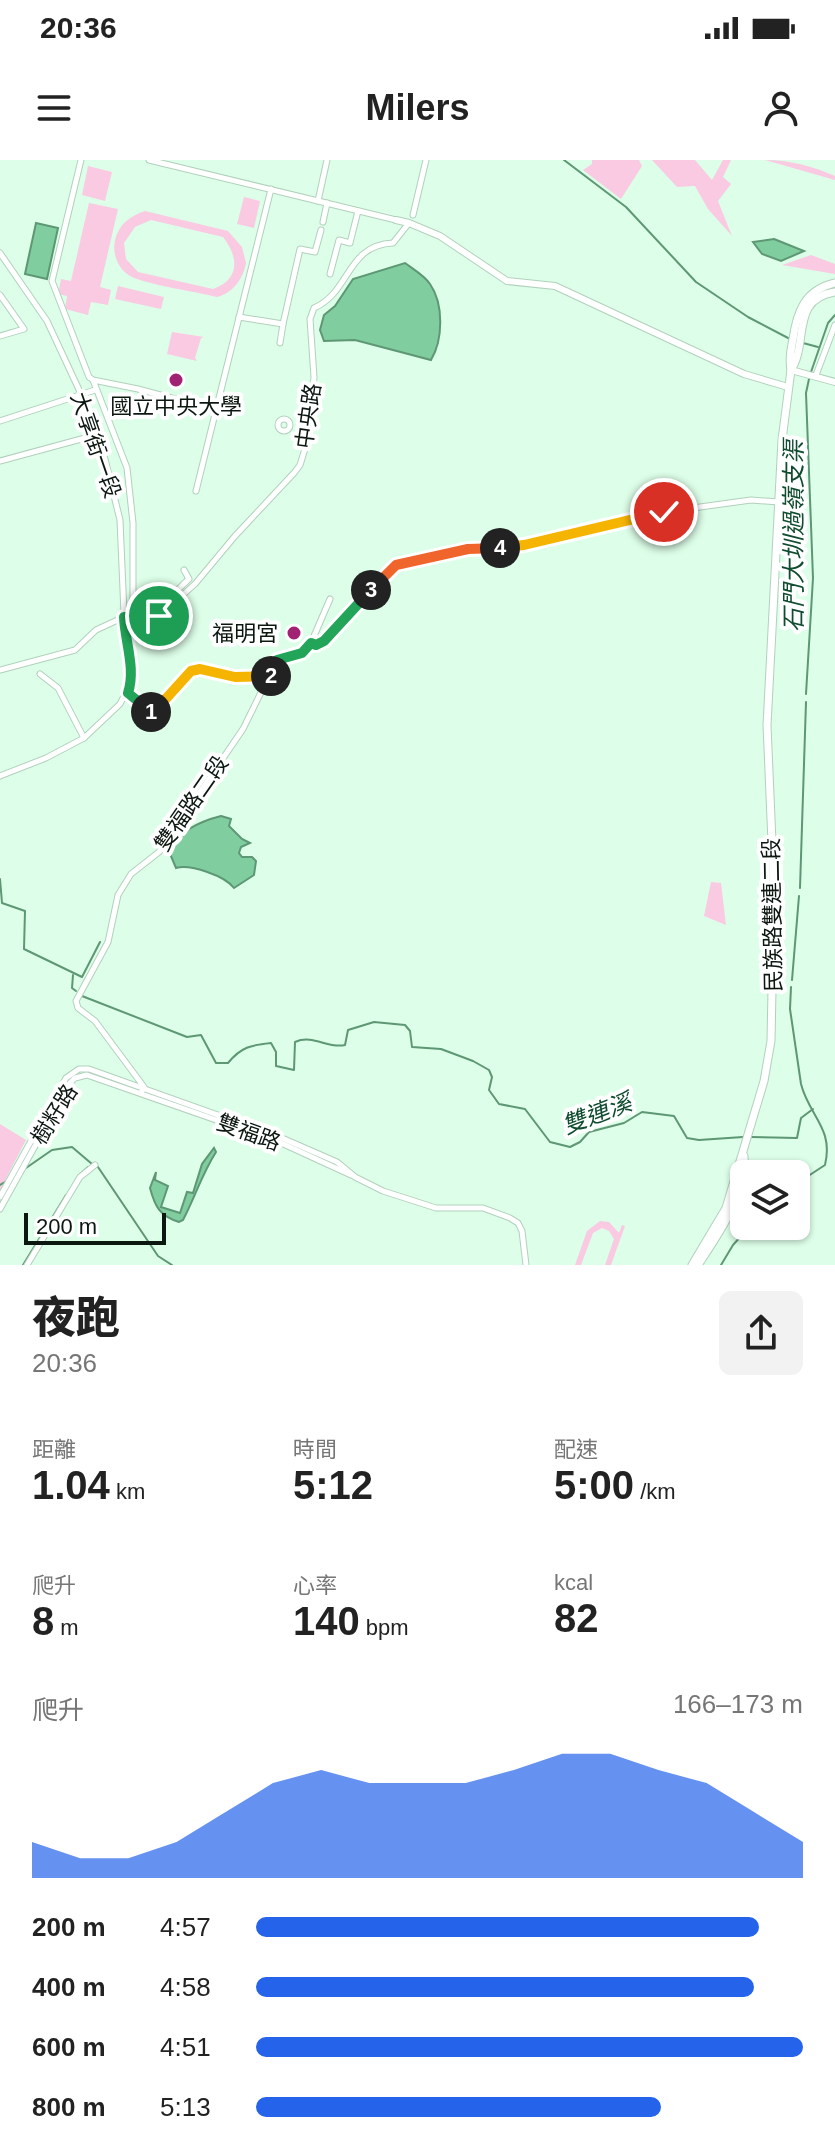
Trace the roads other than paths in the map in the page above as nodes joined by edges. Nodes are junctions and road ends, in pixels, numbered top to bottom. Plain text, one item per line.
1 (81, 160) edge
2 (149, 160) edge
3 (327, 160) edge
4 (426, 160) edge
5 (271, 189) junction
6 (318, 201) junction
7 (327, 203) junction
8 (358, 211) junction
9 (411, 219) junction
10 (396, 220) joint
11 (323, 222) dead end
12 (321, 230) dead end
13 (0, 253) edge
14 (330, 274) dead end
15 (835, 283) edge
16 (835, 292) edge
17 (0, 295) edge
18 (239, 317) junction
19 (283, 324) junction
20 (835, 325) edge
21 (0, 336) edge
22 (280, 343) dead end
23 (791, 370) junction
24 (816, 375) junction
25 (93, 380) junction
26 (835, 382) edge
27 (788, 387) junction
28 (95, 390) junction
29 (81, 394) junction
30 (216, 410) junction
31 (0, 421) edge
32 (96, 435) junction
33 (0, 461) edge
34 (196, 491) dead end
35 (779, 502) junction
36 (184, 570) dead end
37 (330, 599) dead end
38 (124, 617) junction
39 (311, 643) junction
40 (0, 670) edge
41 (40, 674) dead end
42 (271, 676) junction
43 (128, 693) junction
44 (84, 738) junction
45 (0, 776) edge
46 (142, 1090) junction
47 (95, 1165) dead end
48 (0, 1197) edge
49 (0, 1209) edge
50 (27, 1265) edge
51 (526, 1265) edge
52 (695, 1265) edge

1 - 25 street
2 - 5 street
3 - 6 street
4 - 9 street
5 - 6 street
5 - 18 street
6 - 7 street
7 - 8 street
7 - 11 street
8 - 10 street
8 - 14 street
9 - 10 street
9 - 27 street
9 - 38 street, 中央路
12 - 19 street
13 - 29 street, 大享街一段
15 - 23 main road
16 - 23 main road
17 - 21 street
18 - 19 street
18 - 30 street
19 - 22 street
20 - 24 street
23 - 24 street
23 - 27 main road, 民族路雙連二段
24 - 26 street
25 - 28 street
25 - 30 street
27 - 35 main road, 民族路雙連二段
28 - 29 street
28 - 36 street
29 - 31 street
29 - 32 street, 大享街一段
30 - 34 street
32 - 33 street
32 - 38 street, 大享街一段
35 - 39 street, 雙福路二段
35 - 52 main road, 民族路雙連二段
37 - 39 street
38 - 40 street
38 - 43 street, 大享街一段
39 - 42 street, 雙福路二段
41 - 44 street
42 - 43 street
42 - 46 street, 雙福路二段
43 - 44 street
44 - 45 street
46 - 48 street, 樹籽路
46 - 49 street, 樹籽路
46 - 51 street
47 - 50 street

